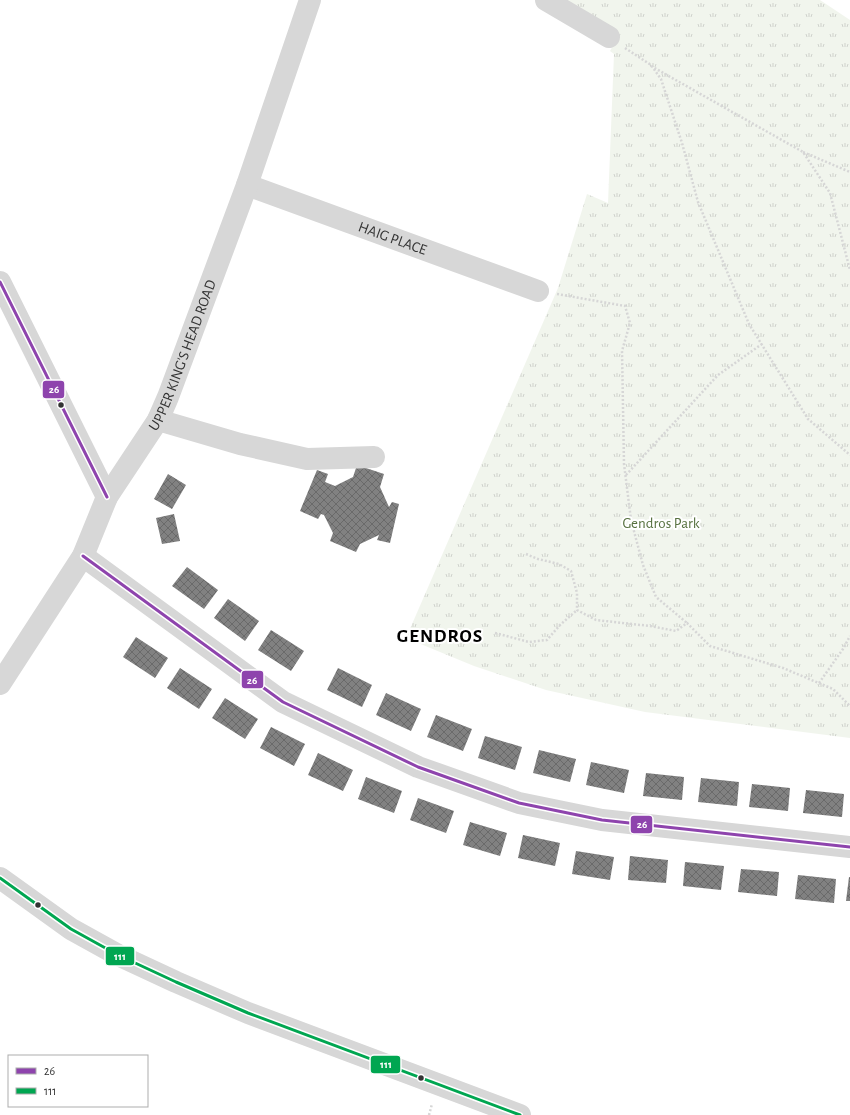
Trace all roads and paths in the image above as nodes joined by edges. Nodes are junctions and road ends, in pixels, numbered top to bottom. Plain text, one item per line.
1 (310, 0) edge
2 (546, 0) edge
3 (609, 37) joint
4 (650, 65) junction
5 (803, 152) junction
6 (850, 172) edge
7 (247, 185) junction
8 (850, 270) edge
9 (0, 282) edge
10 (538, 291) joint
11 (762, 344) junction
12 (158, 420) junction
13 (850, 455) edge
14 (374, 457) dead end
15 (626, 475) junction
16 (107, 497) junction
17 (526, 554) dead end
18 (83, 556) junction
19 (577, 610) junction
20 (688, 623) junction
21 (495, 633) dead end
22 (850, 636) edge
23 (818, 683) junction
24 (0, 684) edge
25 (850, 706) edge
26 (850, 847) edge
27 (0, 878) edge
28 (520, 1115) edge

1 - 7 street, UPPER KING'S HEAD ROAD
2 - 3 street
3 - 4 path
4 - 5 path
4 - 11 path
5 - 6 path
5 - 8 path
7 - 10 street, HAIG PLACE
7 - 12 street, UPPER KING'S HEAD ROAD
9 - 16 street
10 - 15 path
11 - 13 path
11 - 15 path
12 - 14 street
12 - 16 street, UPPER KING'S HEAD ROAD
15 - 20 path
16 - 18 street, UPPER KING'S HEAD ROAD
17 - 19 path
18 - 24 street, UPPER KING'S HEAD ROAD
18 - 26 street
19 - 20 path
19 - 21 path
20 - 23 path
22 - 23 path
23 - 25 path
27 - 28 street

